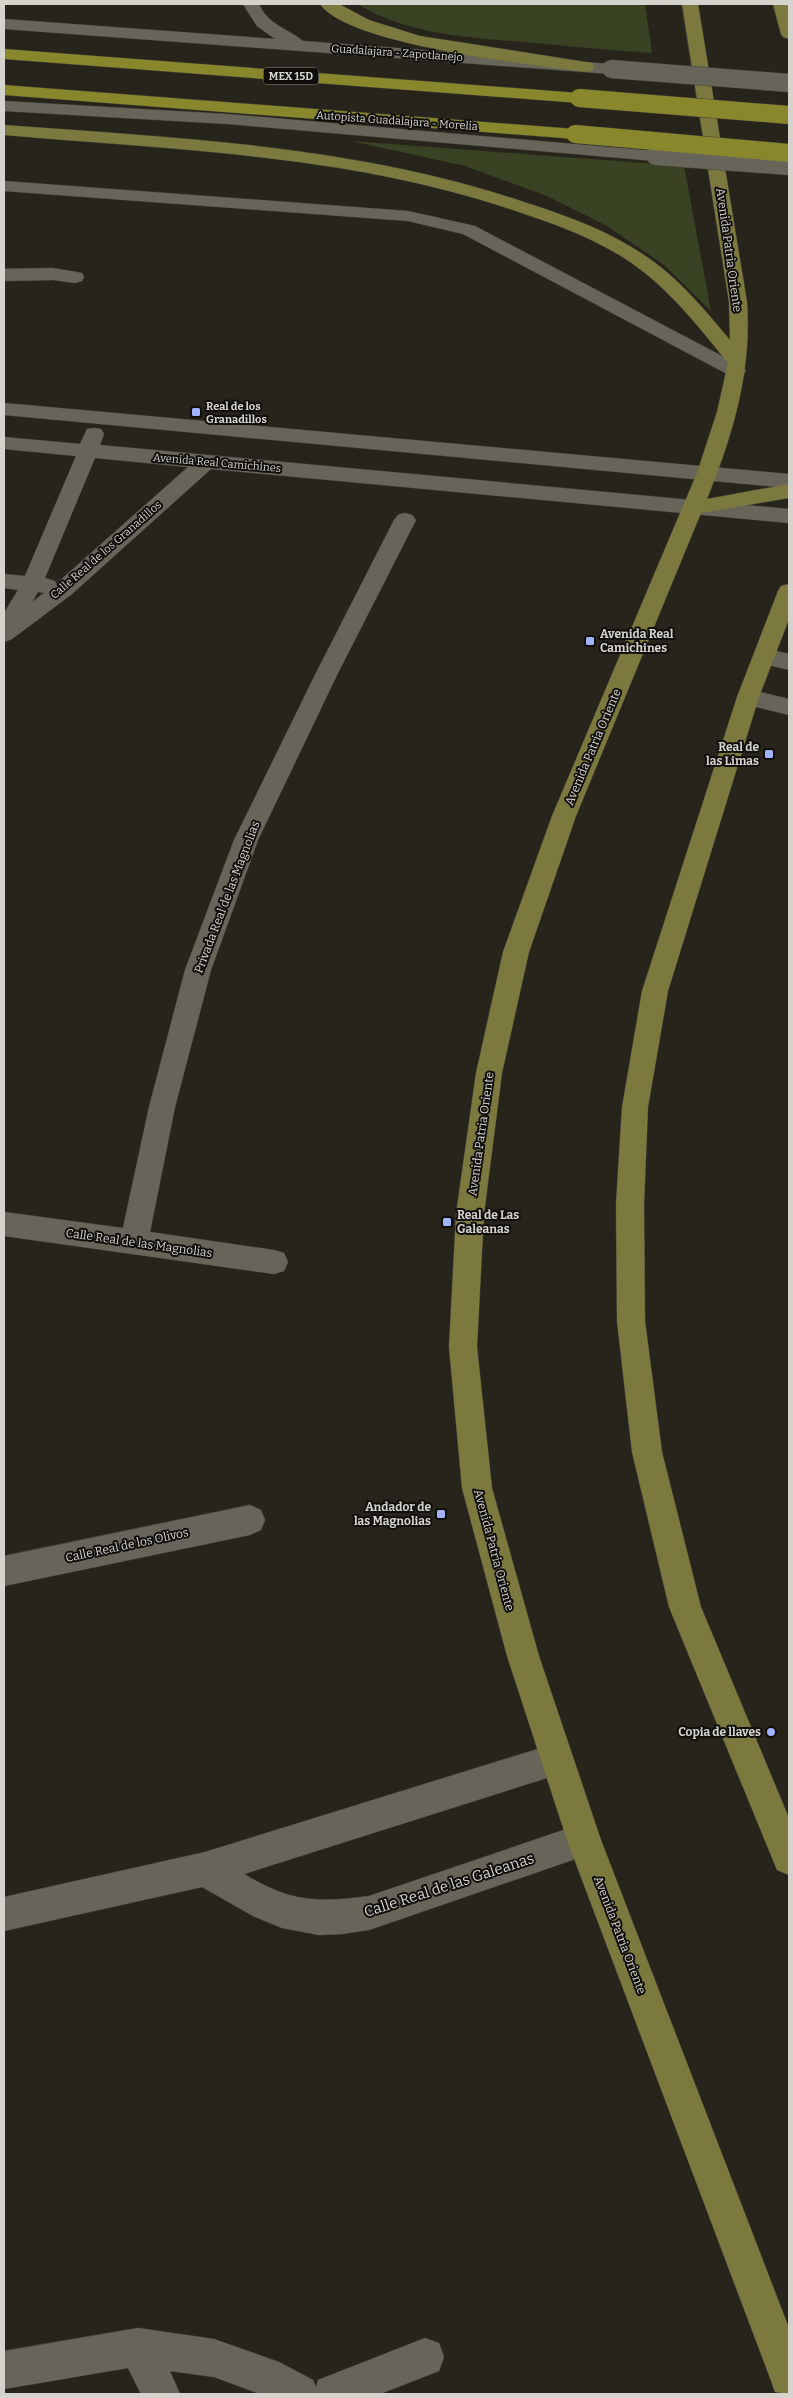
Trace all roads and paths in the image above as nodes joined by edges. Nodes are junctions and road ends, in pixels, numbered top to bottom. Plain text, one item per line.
1 (251, 4) edge
2 (328, 4) edge
3 (690, 4) edge
4 (781, 4) edge
5 (4, 24) edge
6 (789, 34) edge
7 (309, 47) junction
8 (4, 54) edge
9 (586, 67) junction
10 (789, 83) edge
11 (4, 90) edge
12 (4, 106) edge
13 (789, 116) edge
14 (4, 130) edge
15 (789, 153) edge
16 (789, 166) edge
17 (4, 186) edge
18 (4, 275) edge
19 (75, 277) dead end
20 (736, 367) junction
21 (4, 409) edge
22 (98, 418) junction
23 (4, 443) edge
24 (88, 451) junction
25 (206, 462) junction
26 (707, 473) junction
27 (789, 481) edge
28 (789, 491) edge
29 (692, 508) junction
30 (789, 516) edge
31 (406, 520) dead end
32 (4, 581) edge
33 (32, 584) junction
34 (64, 589) junction
35 (789, 591) edge
36 (4, 633) edge
37 (764, 656) junction
38 (789, 662) edge
39 (748, 697) junction
40 (789, 707) edge
41 (4, 1224) edge
42 (134, 1241) junction
43 (274, 1262) dead end
44 (250, 1520) dead end
45 (4, 1571) edge
46 (557, 1759) junction
47 (584, 1840) junction
48 (786, 1840) edge
49 (205, 1869) junction
50 (4, 1914) edge
51 (138, 2347) junction
52 (425, 2357) dead end
53 (4, 2370) edge
54 (789, 2378) edge
55 (161, 2394) edge
56 (299, 2394) edge
57 (332, 2394) edge

1 - 7 street
2 - 9 main road
3 - 20 main road, Avenida Patria Oriente
4 - 6 main road
5 - 7 street, Guadalajara - Zapotlanejo
7 - 9 street, Guadalajara - Zapotlanejo
8 - 13 highway, MEX 15D, bridge
9 - 10 street, Guadalajara - Zapotlanejo, bridge
11 - 15 highway, Autopista Guadalajara - Morelia, bridge
12 - 16 street, bridge
14 - 20 main road
17 - 20 street
18 - 19 street
20 - 26 main road, Avenida Patria Oriente
21 - 22 street
22 - 24 street, Calle Real de los Granadillos
22 - 26 street
23 - 24 street, Avenida Real Camichines
24 - 25 street, Avenida Real Camichines
24 - 33 street, Calle Real de los Granadillos
25 - 29 street, Avenida Real Camichines
25 - 34 street, Calle Real de los Granadillos
26 - 27 street
26 - 29 main road, Avenida Patria Oriente
28 - 29 main road
29 - 30 street, Avenida Real Camichines
29 - 46 main road, Avenida Patria Oriente
31 - 42 street, Privada Real de las Magnolias
32 - 33 street
33 - 34 street
33 - 36 street, Calle Real de los Granadillos
34 - 36 street, Calle Real de los Granadillos
35 - 37 main road
37 - 38 street
37 - 39 main road
39 - 40 street
39 - 48 main road
41 - 42 street, Calle Real de las Magnolias
42 - 43 street, Calle Real de las Magnolias
44 - 45 street, Calle Real de los Olivos
46 - 47 main road, Avenida Patria Oriente
46 - 49 street
47 - 49 street, Calle Real de las Galeanas
47 - 54 main road, Avenida Patria Oriente
49 - 50 street
51 - 53 street
51 - 55 street
51 - 56 street
52 - 57 street

